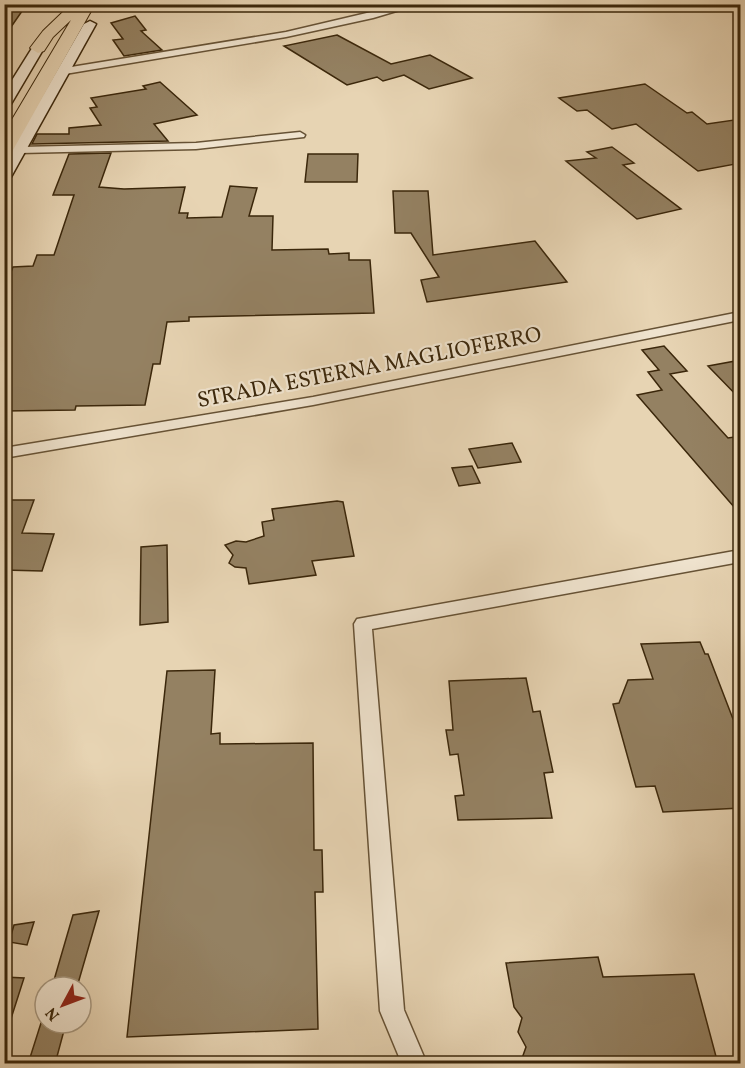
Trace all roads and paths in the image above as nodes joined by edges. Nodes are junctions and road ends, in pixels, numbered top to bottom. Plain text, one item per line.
1 (416, 4) edge
2 (84, 9) edge
3 (38, 48) joint
4 (65, 71) junction
5 (4, 104) edge
6 (4, 124) edge
7 (300, 135) dead end
8 (12, 150) edge
9 (4, 177) edge
10 (741, 316) edge
11 (4, 453) edge
12 (741, 556) edge
13 (415, 1064) edge

1 - 4 street
2 - 3 highway
2 - 4 street
2 - 6 highway
2 - 8 highway
3 - 5 street
4 - 8 street
7 - 8 street
8 - 9 street
10 - 11 street, STRADA ESTERNA MAGLIOFERRO
12 - 13 street

